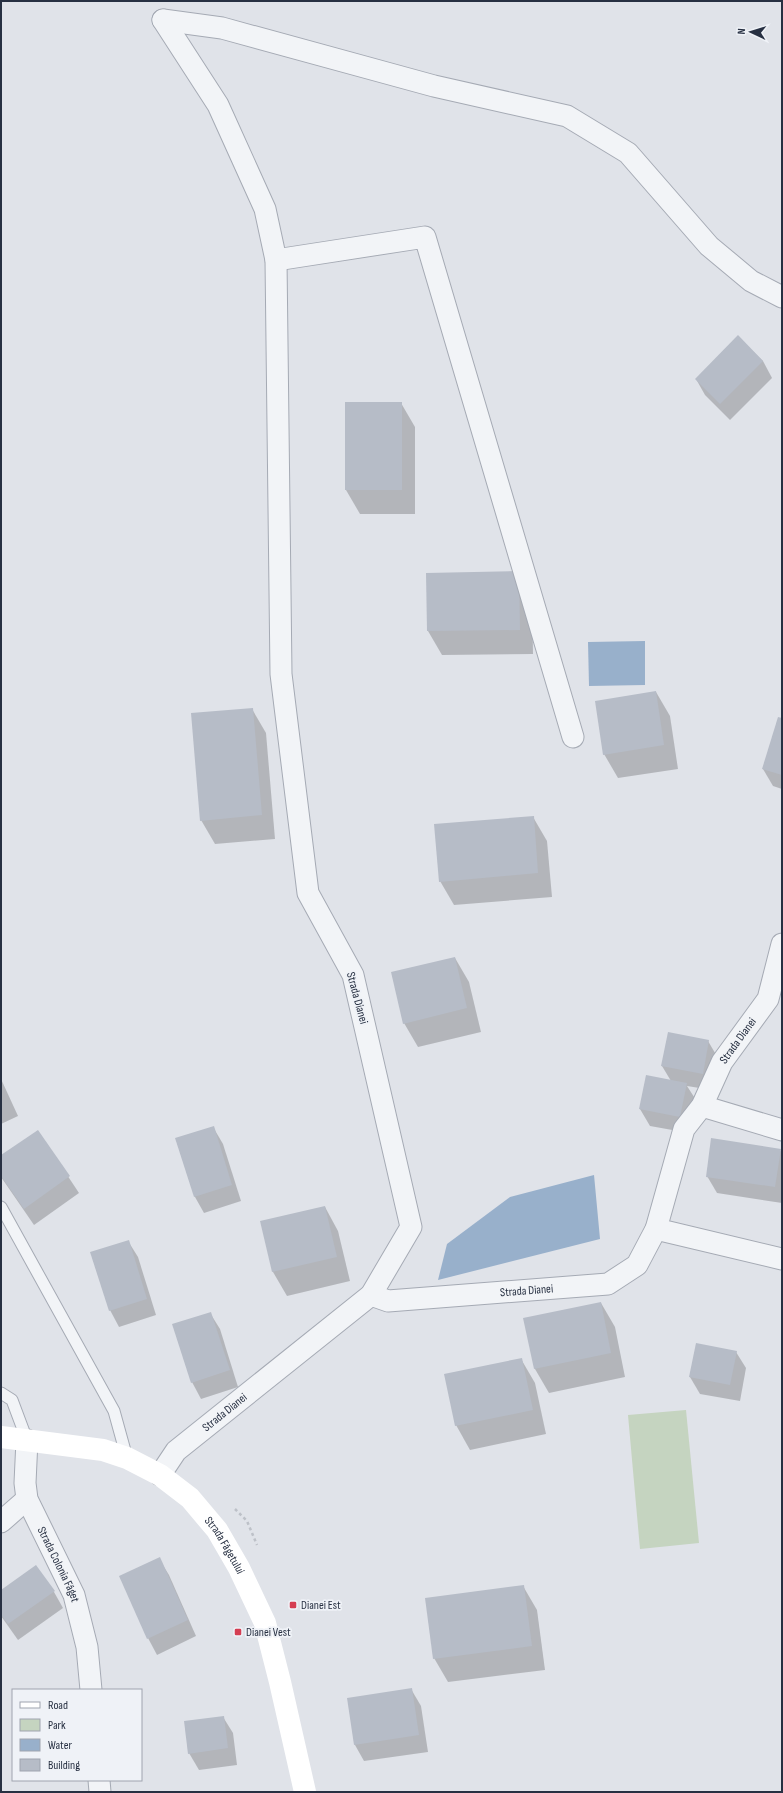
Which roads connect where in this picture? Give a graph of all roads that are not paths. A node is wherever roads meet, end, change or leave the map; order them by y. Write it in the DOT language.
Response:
graph roads {
  1 [pos="276,260"];
  2 [pos="782,297"];
  3 [pos="573,737"];
  4 [pos="782,944"];
  5 [pos="775,1001"];
  6 [pos="702,1106"];
  7 [pos="782,1130"];
  8 [pos="1,1208"];
  9 [pos="656,1229"];
  10 [pos="782,1259"];
  11 [pos="371,1295"];
  12 [pos="1,1393"];
  13 [pos="1,1437"];
  14 [pos="27,1440"];
  15 [pos="127,1458"];
  16 [pos="160,1475"];
  17 [pos="27,1498"];
  18 [pos="1,1522"];
  19 [pos="91,1689"];
  20 [pos="99,1781"];
  21 [pos="100,1792"];
  22 [pos="305,1792"];
  1 -- 2 [label="street, Strada Dianei"];
  1 -- 3 [label="street"];
  1 -- 11 [label="street, Strada Dianei"];
  4 -- 5 [label="street, Strada Dianei"];
  5 -- 6 [label="street, Strada Dianei"];
  6 -- 7 [label="street"];
  6 -- 9 [label="street, Strada Dianei"];
  8 -- 15 [label="lane"];
  9 -- 10 [label="street"];
  9 -- 11 [label="street, Strada Dianei"];
  11 -- 16 [label="street, Strada Dianei"];
  12 -- 14 [label="lane"];
  13 -- 14 [label="main road, Strada Făgetului"];
  14 -- 15 [label="main road, Strada Făgetului"];
  14 -- 17 [label="street, Strada Colonia Făget"];
  15 -- 16 [label="main road, Strada Făgetului"];
  16 -- 22 [label="main road, Strada Făgetului"];
  17 -- 18 [label="street"];
  17 -- 19 [label="street, Strada Colonia Făget"];
  20 -- 21 [label="street"];
}
